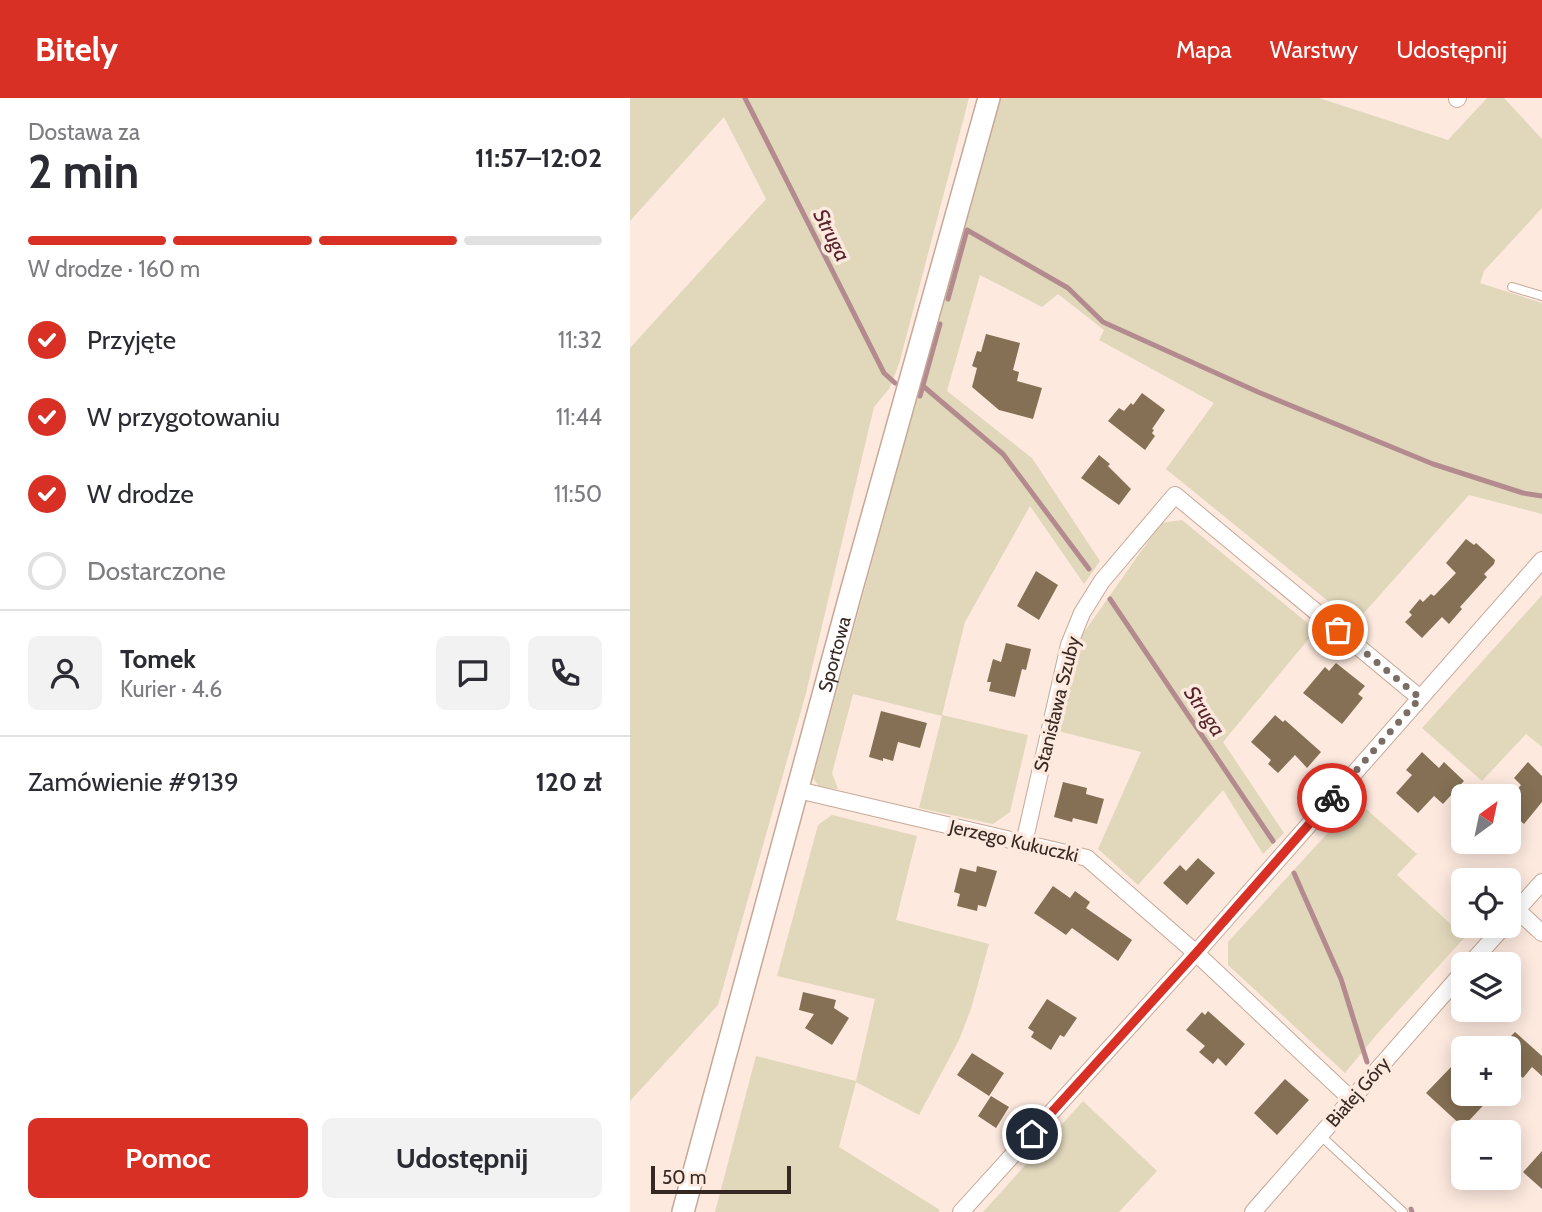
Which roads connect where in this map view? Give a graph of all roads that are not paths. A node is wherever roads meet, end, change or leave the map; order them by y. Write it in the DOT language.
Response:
graph roads {
  1 [pos="989,98"];
  2 [pos="1512,287"];
  3 [pos="1542,296"];
  4 [pos="1542,560"];
  5 [pos="1420,698"];
  6 [pos="798,790"];
  7 [pos="1024,843"];
  8 [pos="1542,883"];
  9 [pos="1521,906"];
  10 [pos="1521,920"];
  11 [pos="1542,933"];
  12 [pos="1493,938"];
  13 [pos="1481,952"];
  14 [pos="1196,953"];
  15 [pos="1451,986"];
  16 [pos="1351,1099"];
  17 [pos="1321,1136"];
  18 [pos="683,1212"];
  19 [pos="961,1212"];
  20 [pos="1254,1212"];
  21 [pos="1403,1212"];
  1 -- 6 [label="street, Sportowa"];
  2 -- 3 [label="lane"];
  4 -- 5 [label="street"];
  5 -- 7 [label="street, Stanisława Szuby"];
  5 -- 14 [label="street"];
  6 -- 7 [label="street, Jerzego Kukuczki"];
  6 -- 18 [label="street, Sportowa"];
  7 -- 14 [label="street, Jerzego Kukuczki"];
  8 -- 9 [label="street"];
  10 -- 11 [label="street"];
  12 -- 13 [label="street"];
  14 -- 16 [label="street, Jerzego Kukuczki"];
  14 -- 19 [label="street"];
  15 -- 16 [label="street, Białej Góry"];
  16 -- 17 [label="street, Białej Góry"];
  17 -- 20 [label="street, Białej Góry"];
  17 -- 21 [label="lane"];
}
